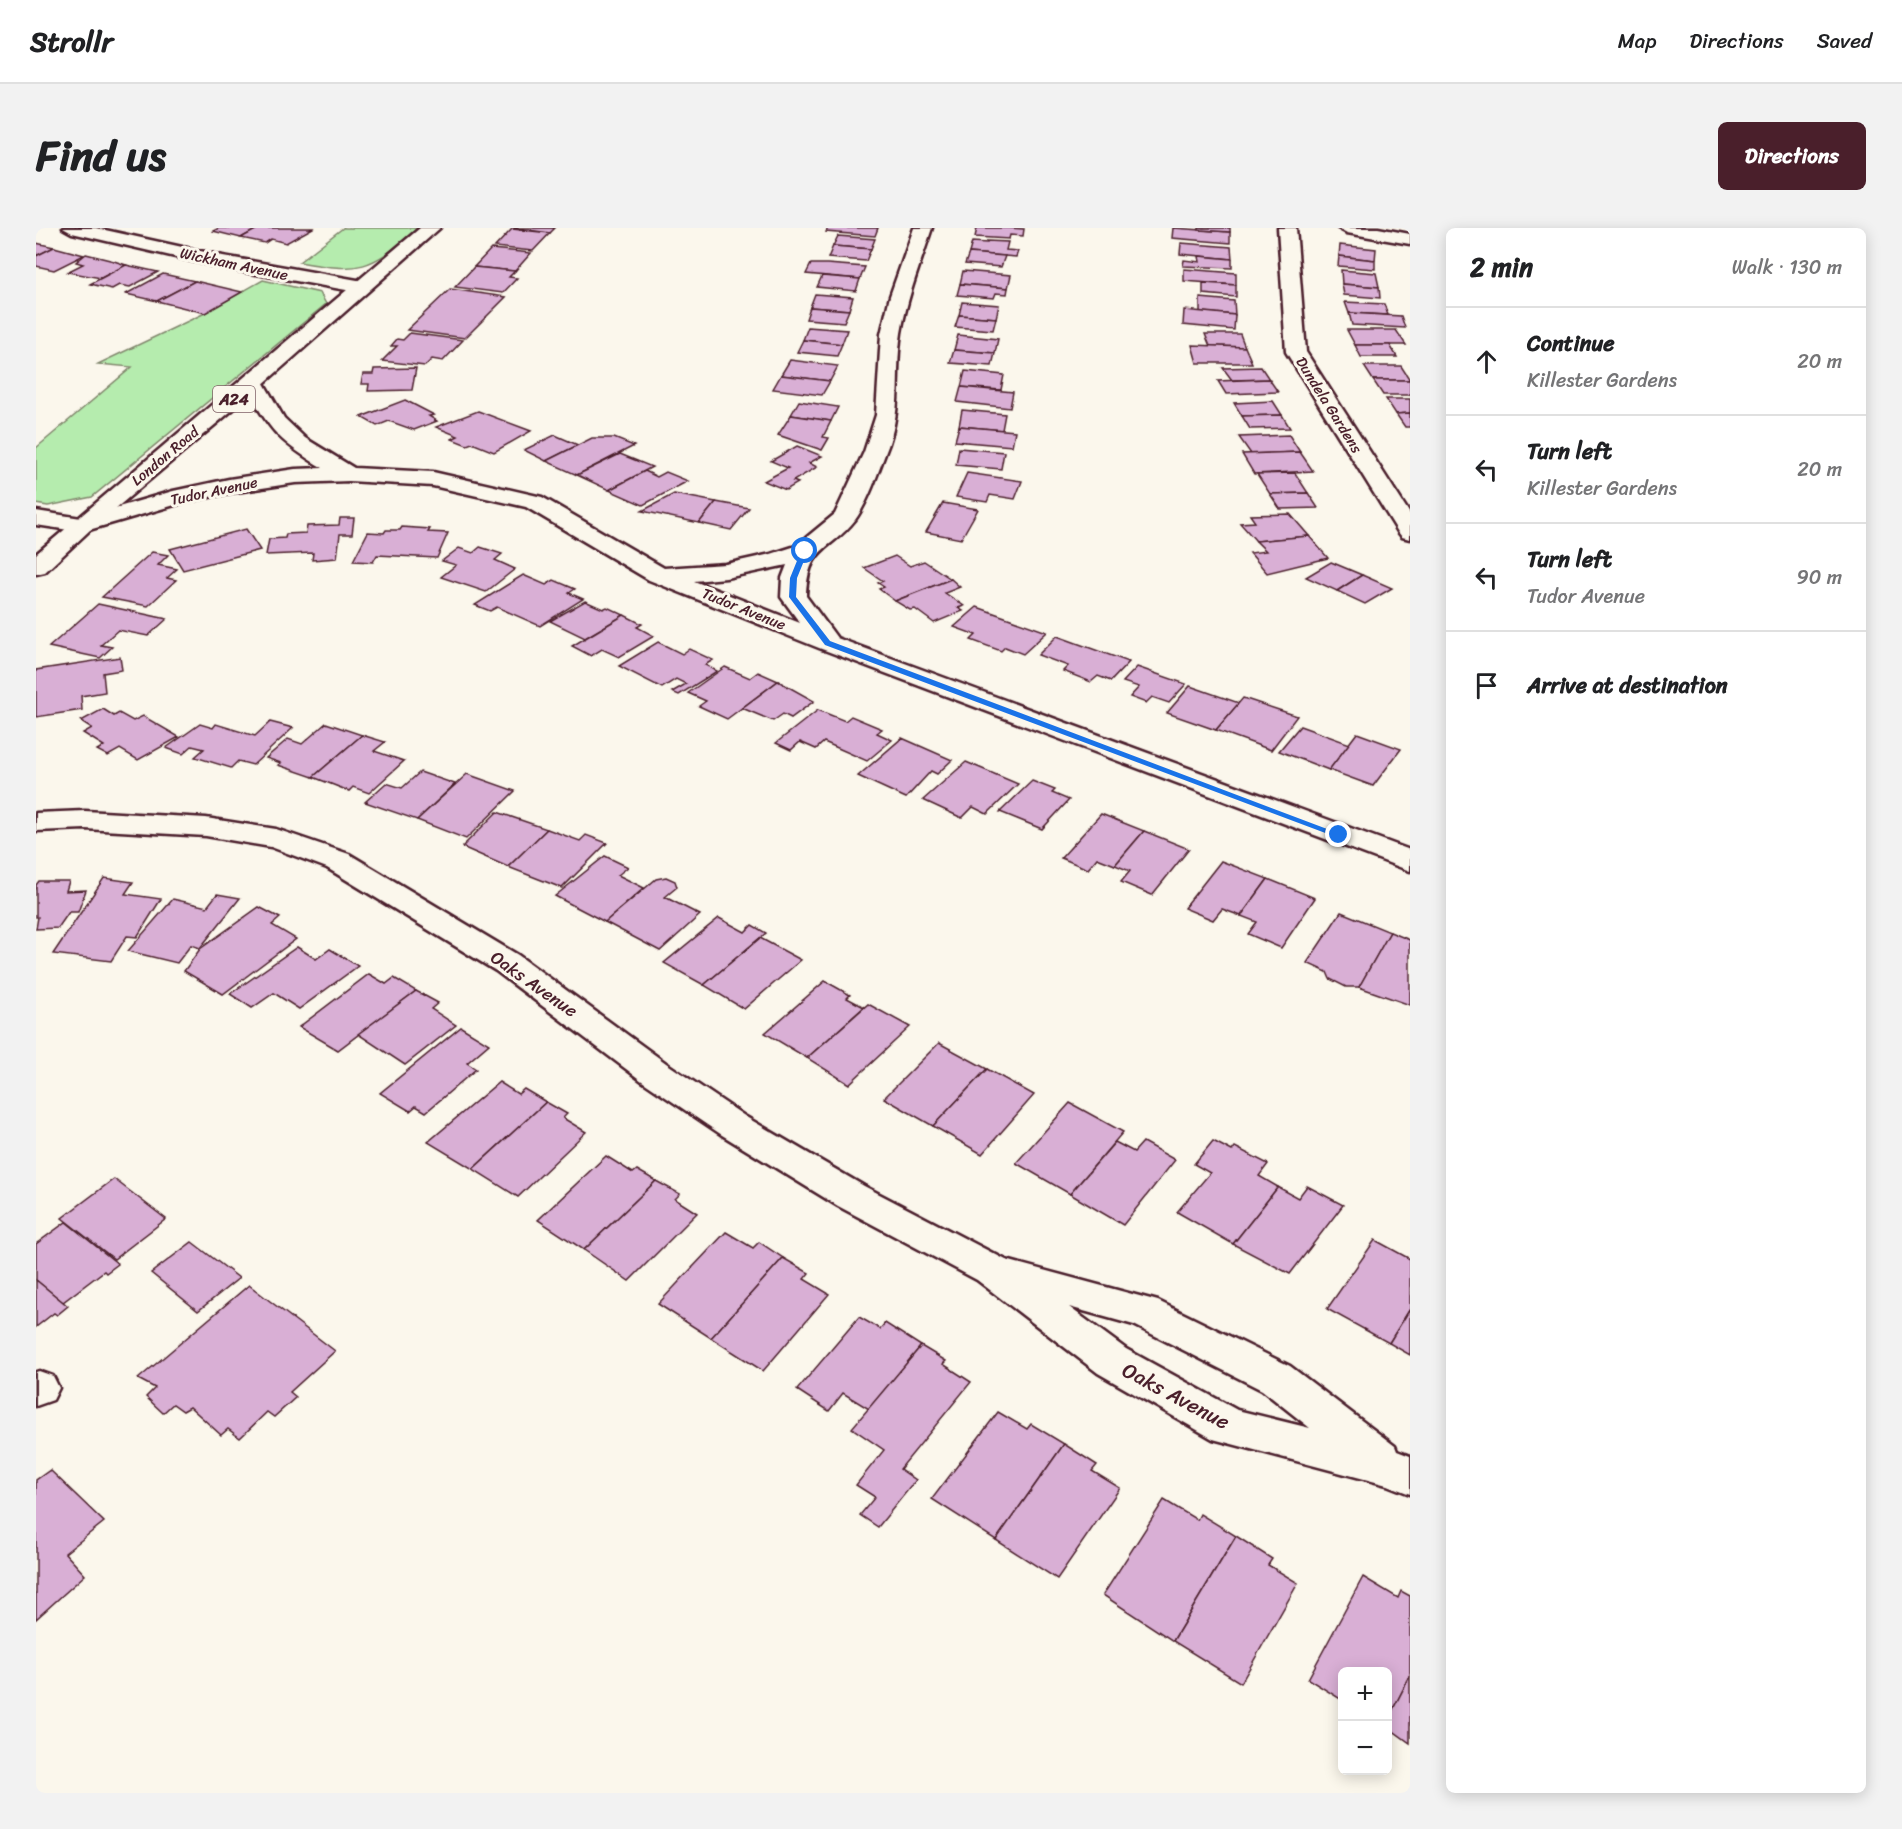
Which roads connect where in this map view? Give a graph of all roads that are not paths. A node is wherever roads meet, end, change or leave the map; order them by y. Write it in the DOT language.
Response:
graph roads {
  1 [pos="72,228"];
  2 [pos="431,228"];
  3 [pos="923,228"];
  4 [pos="1287,228"];
  5 [pos="1347,228"];
  6 [pos="1410,239"];
  7 [pos="363,287"];
  8 [pos="254,382"];
  9 [pos="349,474"];
  10 [pos="36,518"];
  11 [pos="82,525"];
  12 [pos="1410,532"];
  13 [pos="805,551"];
  14 [pos="36,567"];
  15 [pos="658,575"];
  16 [pos="828,643"];
  17 [pos="36,822"];
  18 [pos="1410,861"];
  19 [pos="990,1269"];
  20 [pos="1400,1471"];
  1 -- 7 [label="main road, Wickham Avenue"];
  2 -- 7 [label="main road, London Road / A24"];
  3 -- 13 [label="main road"];
  4 -- 12 [label="main road, Dundela Gardens"];
  5 -- 6 [label="main road"];
  7 -- 8 [label="main road, London Road / A24"];
  8 -- 9 [label="main road, Tudor Avenue"];
  8 -- 11 [label="main road, London Road / A24"];
  9 -- 11 [label="main road, Tudor Avenue"];
  9 -- 15 [label="main road, Tudor Avenue"];
  10 -- 11 [label="main road"];
  11 -- 14 [label="main road, London Road / A24"];
  13 -- 15 [label="main road"];
  13 -- 16 [label="main road"];
  15 -- 16 [label="main road, Tudor Avenue"];
  16 -- 18 [label="main road, Tudor Avenue"];
  17 -- 19 [label="main road, Oaks Avenue"];
  19 -- 20 [label="main road, Oaks Avenue"];
  19 -- 20 [label="main road, Oaks Avenue"];
}
